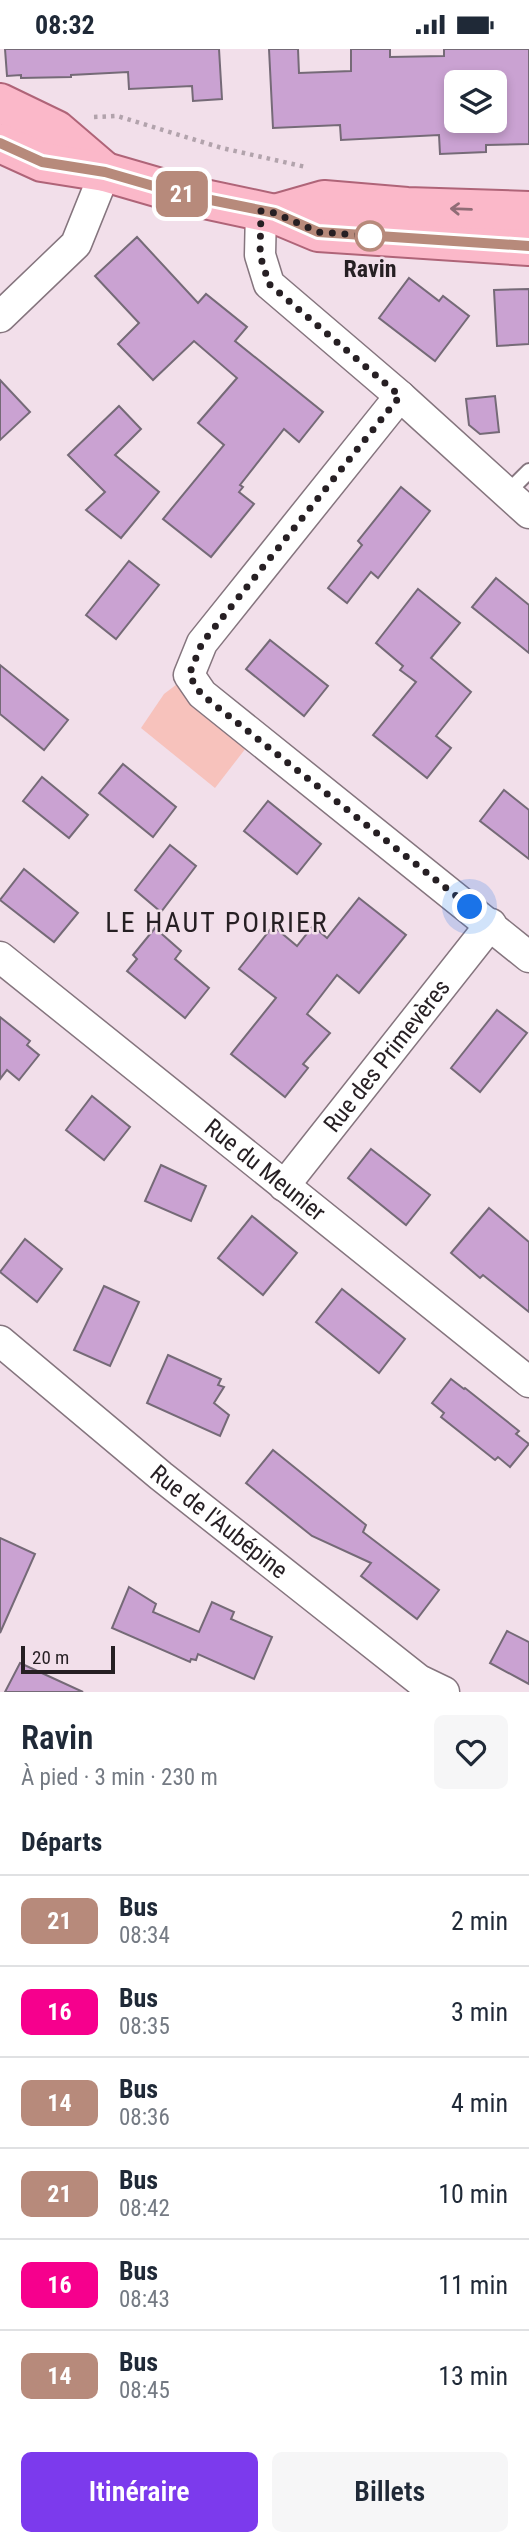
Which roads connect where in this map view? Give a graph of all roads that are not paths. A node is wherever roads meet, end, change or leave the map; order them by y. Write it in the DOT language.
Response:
graph roads {
  1 [pos="0,103"];
  2 [pos="0,143"];
  3 [pos="105,172"];
  4 [pos="529,211"];
  5 [pos="268,212"];
  6 [pos="529,246"];
  7 [pos="0,317"];
  8 [pos="400,396"];
  9 [pos="529,471"];
  10 [pos="508,492"];
  11 [pos="529,513"];
  12 [pos="491,925"];
  13 [pos="0,957"];
  14 [pos="529,957"];
  15 [pos="284,1186"];
  16 [pos="0,1342"];
  17 [pos="529,1382"];
  18 [pos="444,1692"];
  1 -- 3 [label="main road"];
  2 -- 3 [label="main road"];
  3 -- 5 [label="main road"];
  3 -- 7 [label="street"];
  4 -- 5 [label="main road, one-way"];
  5 -- 6 [label="main road"];
  5 -- 8 [label="street"];
  8 -- 10 [label="street"];
  8 -- 12 [label="street"];
  9 -- 10 [label="lane"];
  10 -- 11 [label="street"];
  12 -- 14 [label="street"];
  12 -- 15 [label="street, Rue des Primevères"];
  13 -- 15 [label="street, Rue du Meunier"];
  15 -- 17 [label="street, Rue du Meunier"];
  16 -- 18 [label="street, Rue de l'Aubépine"];
}
